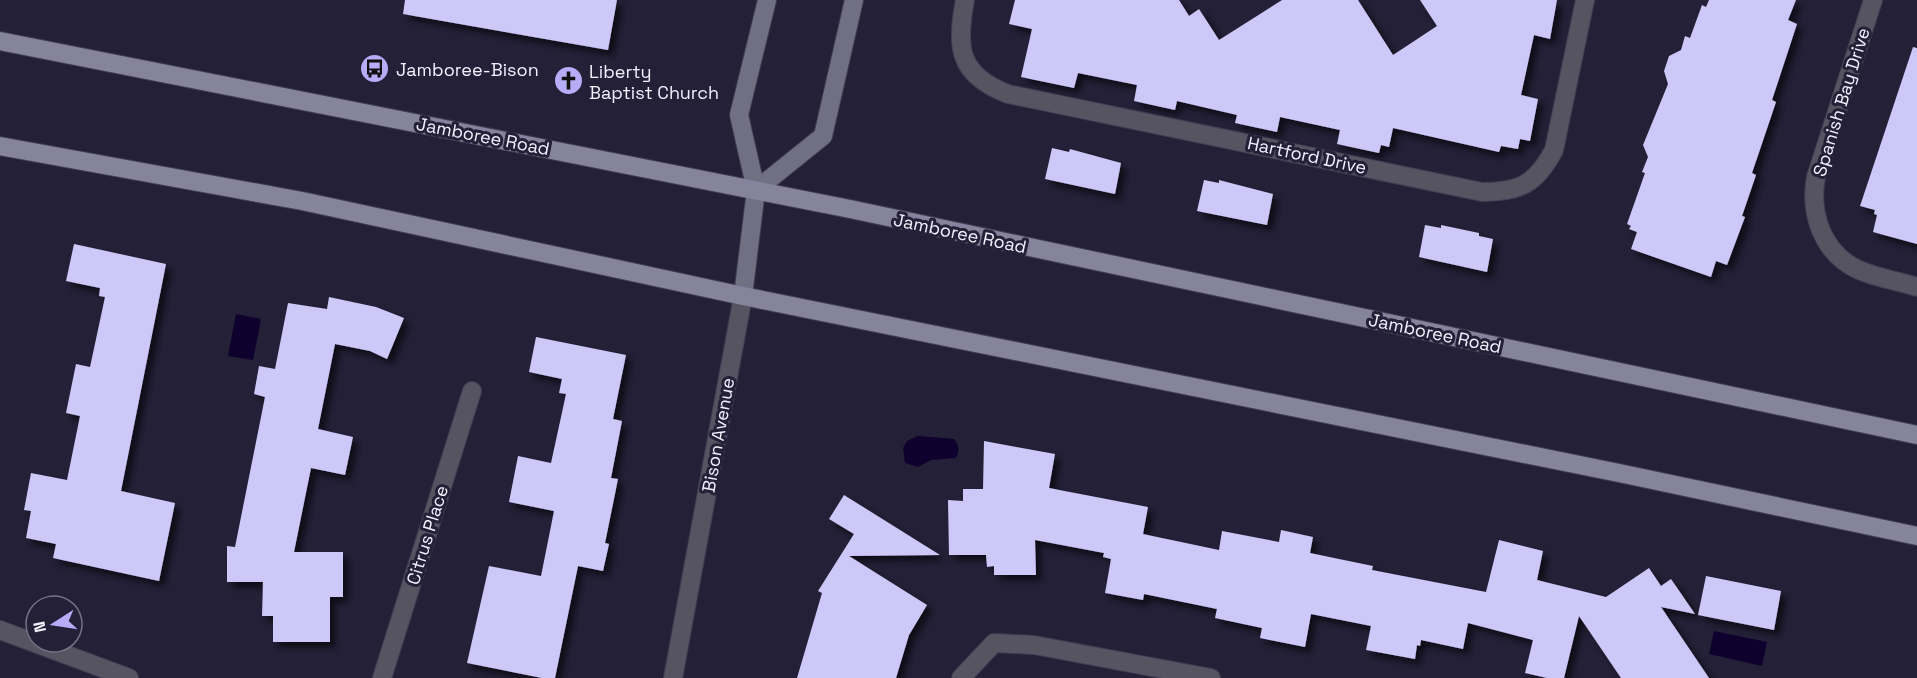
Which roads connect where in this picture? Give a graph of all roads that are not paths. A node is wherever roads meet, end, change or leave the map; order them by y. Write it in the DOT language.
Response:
graph roads {
  1 [pos="767,0"];
  2 [pos="854,0"];
  3 [pos="965,0"];
  4 [pos="1585,0"];
  5 [pos="1873,0"];
  6 [pos="0,41"];
  7 [pos="0,146"];
  8 [pos="756,190"];
  9 [pos="1917,287"];
  10 [pos="743,296"];
  11 [pos="472,392"];
  12 [pos="1917,435"];
  13 [pos="1917,536"];
  14 [pos="0,630"];
  15 [pos="129,678"];
  16 [pos="382,678"];
  17 [pos="673,678"];
  18 [pos="961,678"];
  19 [pos="1211,678"];
  1 -- 8 [label="main road, Bison Avenue"];
  2 -- 8 [label="main road"];
  3 -- 4 [label="street, Hartford Drive"];
  5 -- 9 [label="street, Spanish Bay Drive"];
  6 -- 8 [label="main road, Jamboree Road"];
  7 -- 10 [label="main road"];
  8 -- 10 [label="main road, Bison Avenue"];
  8 -- 12 [label="main road, Jamboree Road"];
  10 -- 13 [label="main road"];
  10 -- 17 [label="street, Bison Avenue"];
  11 -- 16 [label="street, Citrus Place"];
  14 -- 15 [label="street"];
  18 -- 19 [label="street"];
}
